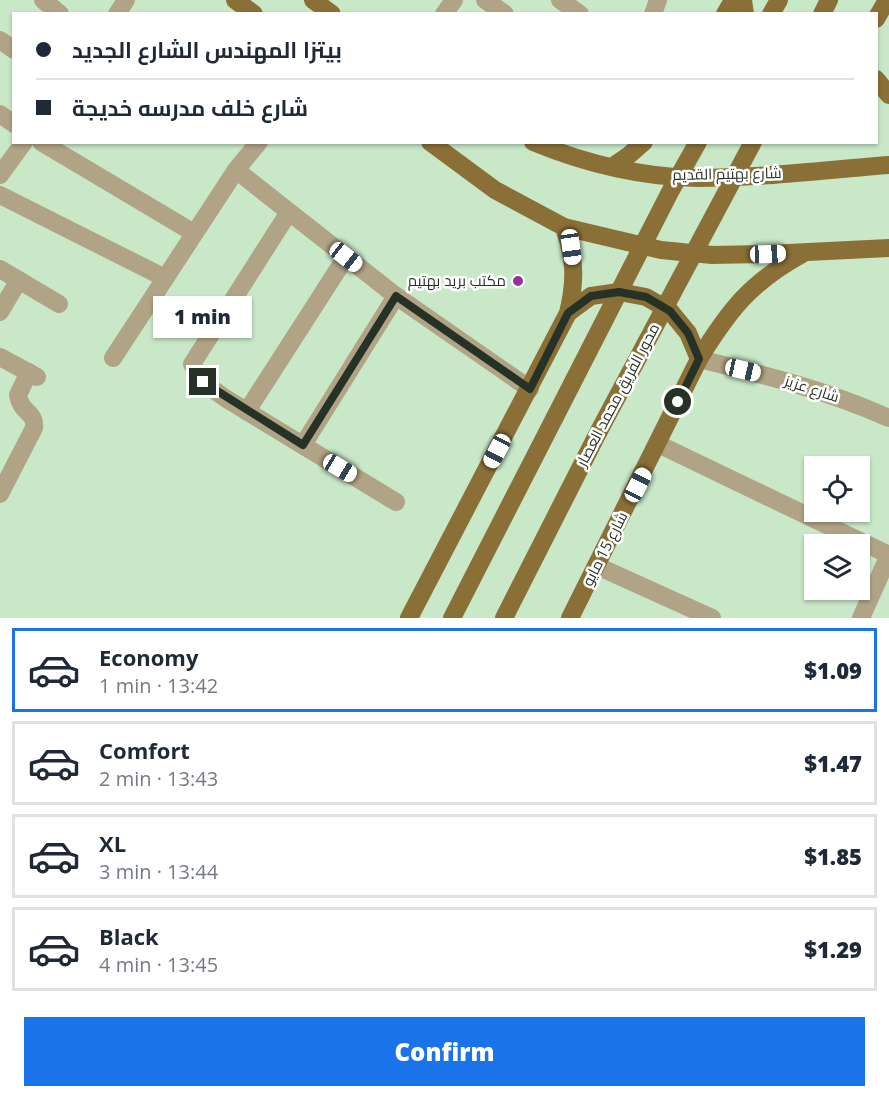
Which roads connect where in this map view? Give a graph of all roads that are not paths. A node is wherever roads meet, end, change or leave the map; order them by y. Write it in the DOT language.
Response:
graph roads {
  1 [pos="43,0"];
  2 [pos="236,0"];
  3 [pos="313,0"];
  4 [pos="485,0"];
  5 [pos="560,0"];
  6 [pos="886,0"];
  7 [pos="58,12"];
  8 [pos="251,12"];
  9 [pos="329,12"];
  10 [pos="502,12"];
  11 [pos="577,12"];
  12 [pos="878,15"];
  13 [pos="878,81"];
  14 [pos="889,95"];
  15 [pos="23,144"];
  16 [pos="43,144"];
  17 [pos="257,144"];
  18 [pos="433,144"];
  19 [pos="544,144"];
  20 [pos="642,144"];
  21 [pos="697,144"];
  22 [pos="752,144"];
  23 [pos="561,147"];
  24 [pos="889,165"];
  25 [pos="612,167"];
  26 [pos="236,170"];
  27 [pos="0,175"];
  28 [pos="0,195"];
  29 [pos="289,212"];
  30 [pos="564,227"];
  31 [pos="194,233"];
  32 [pos="889,248"];
  33 [pos="805,252"];
  34 [pos="346,257"];
  35 [pos="0,269"];
  36 [pos="165,278"];
  37 [pos="19,280"];
  38 [pos="396,296"];
  39 [pos="58,304"];
  40 [pos="0,312"];
  41 [pos="568,313"];
  42 [pos="0,357"];
  43 [pos="113,358"];
  44 [pos="699,359"];
  45 [pos="530,389"];
  46 [pos="247,411"];
  47 [pos="889,418"];
  48 [pos="658,444"];
  49 [pos="303,445"];
  50 [pos="0,494"];
  51 [pos="396,502"];
  52 [pos="889,555"];
  53 [pos="597,566"];
  54 [pos="409,618"];
  55 [pos="452,618"];
  56 [pos="504,618"];
  57 [pos="570,618"];
  58 [pos="712,618"];
  59 [pos="861,618"];
  1 -- 7 [label="street"];
  2 -- 8 [label="main road"];
  3 -- 9 [label="main road"];
  4 -- 10 [label="street"];
  5 -- 11 [label="street"];
  6 -- 12 [label="main road"];
  13 -- 14 [label="main road"];
  15 -- 27 [label="street"];
  16 -- 31 [label="street"];
  17 -- 26 [label="street"];
  18 -- 30 [label="main road"];
  19 -- 23 [label="main road, شارع بهتيم القديم"];
  20 -- 25 [label="main road"];
  21 -- 55 [label="main road, bridge"];
  22 -- 56 [label="main road, محور الفريق محمد العصار, bridge"];
  23 -- 25 [label="main road, شارع بهتيم القديم"];
  24 -- 25 [label="main road, شارع بهتيم القديم"];
  26 -- 29 [label="street"];
  26 -- 31 [label="street"];
  28 -- 36 [label="street"];
  29 -- 34 [label="street"];
  29 -- 46 [label="street"];
  30 -- 33 [label="main road"];
  30 -- 41 [label="main road"];
  31 -- 36 [label="street"];
  32 -- 33 [label="main road"];
  33 -- 44 [label="main road, شارع 15 مايو"];
  34 -- 38 [label="street"];
  34 -- 46 [label="street"];
  35 -- 37 [label="street"];
  36 -- 43 [label="street"];
  37 -- 39 [label="street"];
  37 -- 40 [label="street"];
  38 -- 45 [label="street"];
  38 -- 49 [label="street"];
  41 -- 44 [label="main road"];
  41 -- 45 [label="main road"];
  42 -- 50 [label="street"];
  44 -- 47 [label="street, شارع عزيز"];
  44 -- 48 [label="main road, شارع 15 مايو"];
  45 -- 54 [label="main road"];
  46 -- 49 [label="street"];
  48 -- 52 [label="street"];
  48 -- 53 [label="main road, شارع 15 مايو"];
  49 -- 51 [label="street"];
  52 -- 59 [label="street"];
  53 -- 57 [label="main road, شارع 15 مايو"];
  53 -- 58 [label="street"];
}
